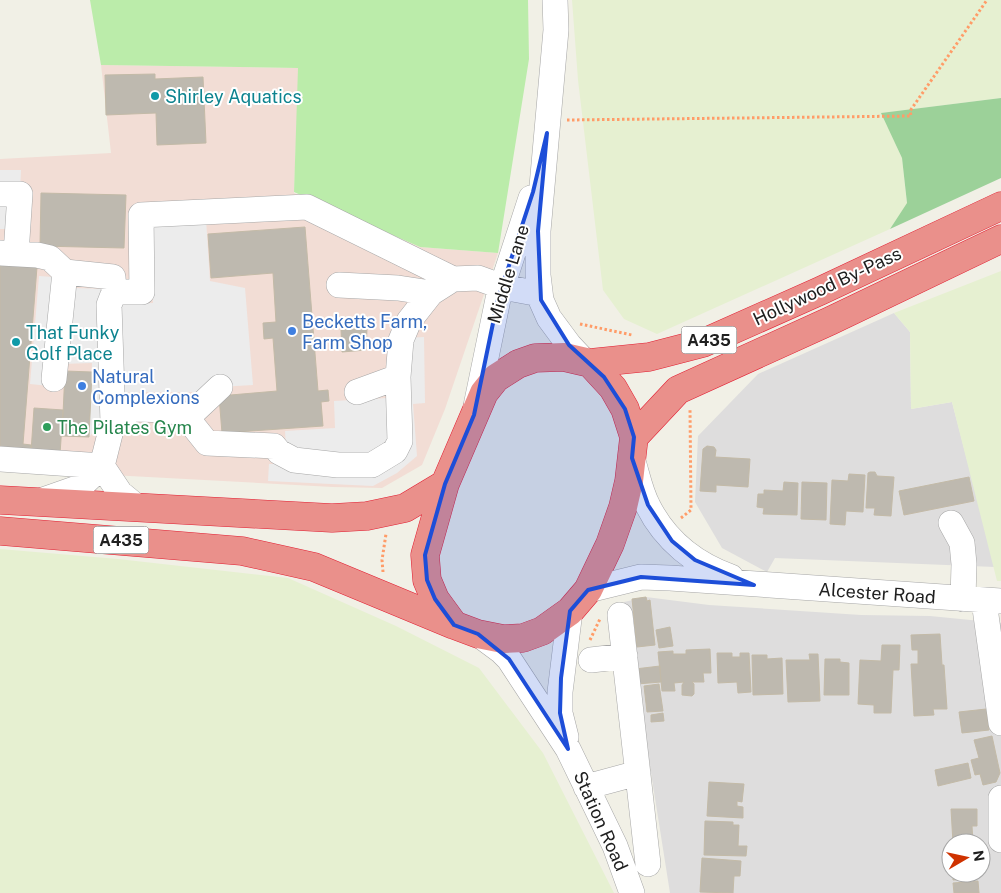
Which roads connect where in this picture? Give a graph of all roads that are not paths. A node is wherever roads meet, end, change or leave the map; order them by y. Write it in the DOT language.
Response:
graph roads {
  1 [pos="555,0"];
  2 [pos="548,126"];
  3 [pos="0,194"];
  4 [pos="1001,206"];
  5 [pos="1001,239"];
  6 [pos="8,253"];
  7 [pos="65,272"];
  8 [pos="453,279"];
  9 [pos="339,285"];
  10 [pos="504,286"];
  11 [pos="114,292"];
  12 [pos="431,293"];
  13 [pos="540,294"];
  14 [pos="587,362"];
  15 [pos="398,377"];
  16 [pos="54,379"];
  17 [pos="220,387"];
  18 [pos="357,392"];
  19 [pos="474,415"];
  20 [pos="187,418"];
  21 [pos="113,422"];
  22 [pos="633,448"];
  23 [pos="0,459"];
  24 [pos="102,466"];
  25 [pos="445,484"];
  26 [pos="0,500"];
  27 [pos="37,502"];
  28 [pos="137,507"];
  29 [pos="951,523"];
  30 [pos="0,531"];
  31 [pos="754,585"];
  32 [pos="588,590"];
  33 [pos="983,600"];
  34 [pos="570,611"];
  35 [pos="620,615"];
  36 [pos="466,629"];
  37 [pos="625,656"];
  38 [pos="591,660"];
  39 [pos="1001,722"];
  40 [pos="568,749"];
  41 [pos="638,774"];
  42 [pos="586,787"];
  43 [pos="1001,798"];
  44 [pos="1001,840"];
  45 [pos="648,864"];
  46 [pos="632,893"];
  1 -- 2 [label="street, Middle Lane"];
  2 -- 10 [label="street, Middle Lane"];
  2 -- 13 [label="street, Middle Lane"];
  3 -- 6 [label="street"];
  4 -- 14 [label="highway, Hollywood By-Pass / A435"];
  5 -- 22 [label="highway, Hollywood By-Pass / A435"];
  6 -- 7 [label="street"];
  7 -- 11 [label="street"];
  7 -- 16 [label="street"];
  8 -- 10 [label="street"];
  8 -- 11 [label="street"];
  8 -- 12 [label="street"];
  9 -- 12 [label="street"];
  10 -- 13 [label="street"];
  10 -- 19 [label="street, Middle Lane"];
  11 -- 21 [label="street"];
  12 -- 15 [label="street"];
  13 -- 14 [label="street, Middle Lane"];
  14 -- 19 [label="highway, Hollywood By-Pass"];
  14 -- 22 [label="highway"];
  15 -- 18 [label="street"];
  15 -- 20 [label="street"];
  17 -- 20 [label="street"];
  19 -- 25 [label="highway, Hollywood By-Pass"];
  20 -- 21 [label="street"];
  21 -- 24 [label="street"];
  22 -- 31 [label="street, Alcester Road"];
  22 -- 32 [label="highway"];
  23 -- 24 [label="street"];
  24 -- 27 [label="street"];
  24 -- 28 [label="street"];
  25 -- 28 [label="highway, A435"];
  25 -- 36 [label="highway, Hollywood By-Pass"];
  26 -- 27 [label="highway, A435"];
  27 -- 28 [label="highway, A435"];
  29 -- 33 [label="street"];
  30 -- 36 [label="highway, A435"];
  31 -- 32 [label="street, Alcester Road"];
  31 -- 33 [label="street, Alcester Road"];
  32 -- 34 [label="highway"];
  33 -- 39 [label="street"];
  34 -- 36 [label="highway"];
  34 -- 40 [label="street, Station Road"];
  35 -- 37 [label="street"];
  36 -- 40 [label="street, Station Road"];
  37 -- 38 [label="street"];
  37 -- 41 [label="street"];
  40 -- 42 [label="street, Station Road"];
  41 -- 42 [label="street"];
  41 -- 45 [label="street"];
  42 -- 46 [label="street, Station Road"];
  43 -- 44 [label="street"];
}
